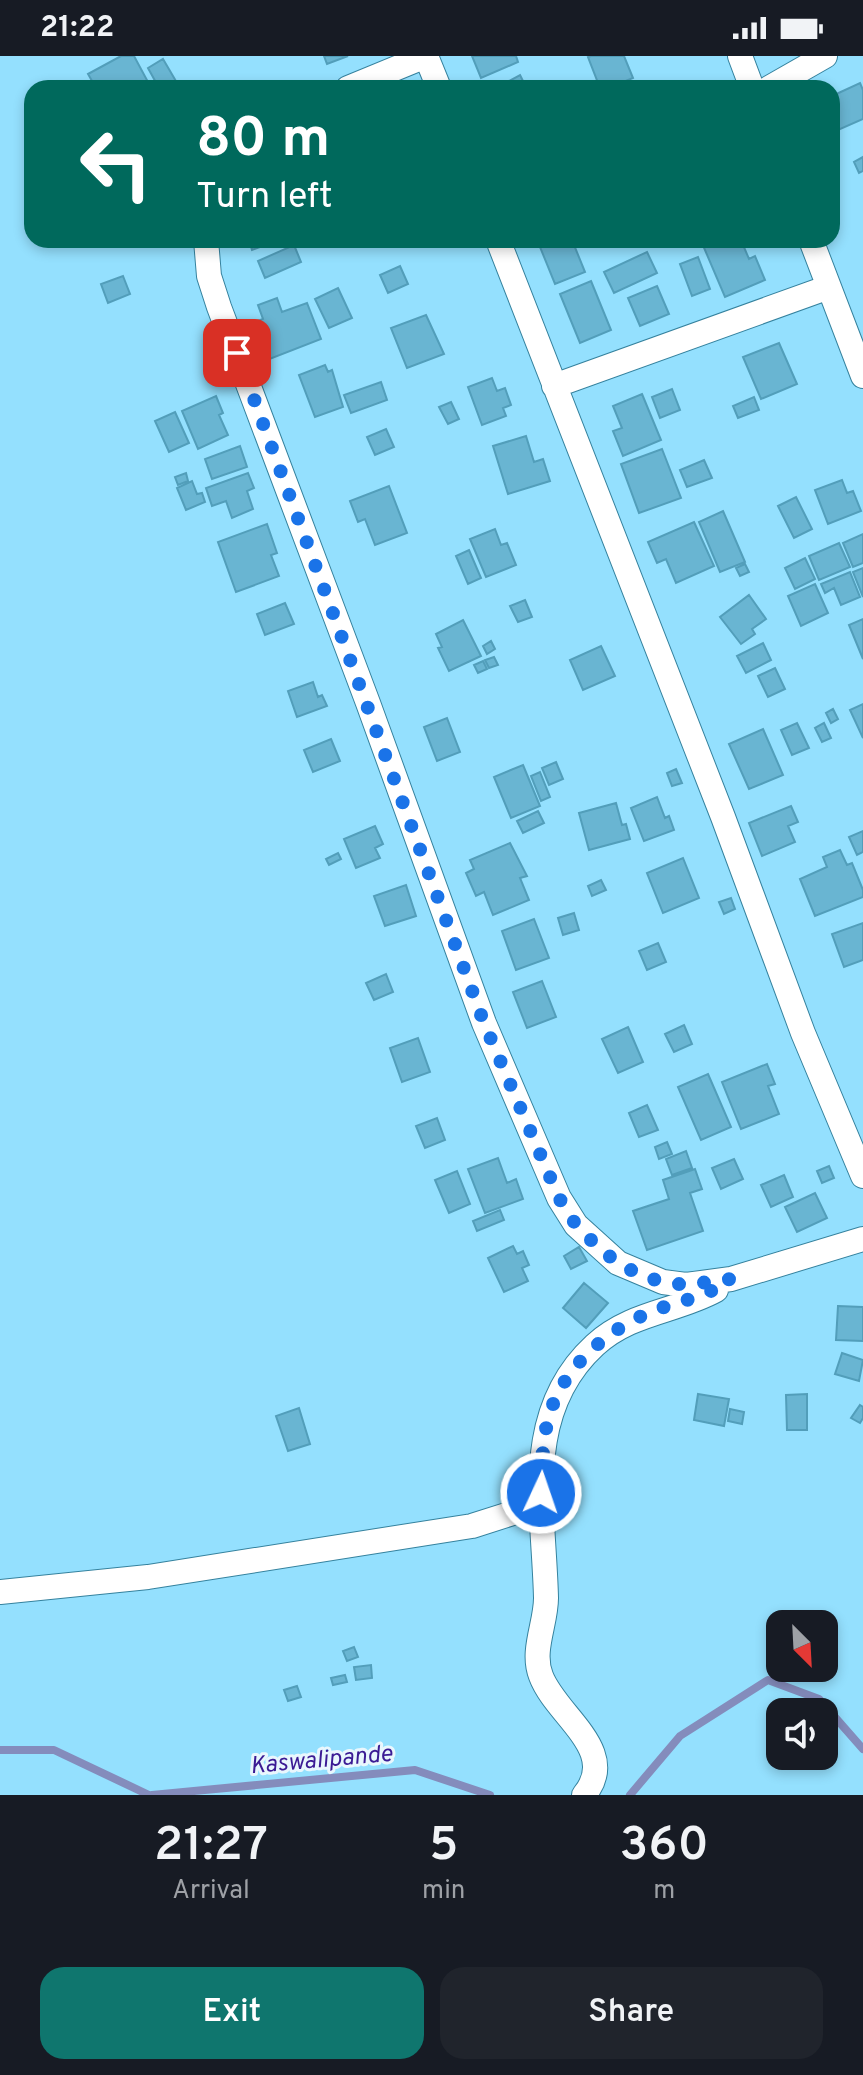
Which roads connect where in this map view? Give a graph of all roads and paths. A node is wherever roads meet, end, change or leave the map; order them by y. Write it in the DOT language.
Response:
graph roads {
  1 [pos="426,56"];
  2 [pos="740,56"];
  3 [pos="825,56"];
  4 [pos="368,80"];
  5 [pos="436,80"];
  6 [pos="749,80"];
  7 [pos="783,80"];
  8 [pos="207,248"];
  9 [pos="501,248"];
  10 [pos="814,248"];
  11 [pos="829,287"];
  12 [pos="863,376"];
  13 [pos="554,386"];
  14 [pos="863,1176"];
  15 [pos="863,1239"];
  16 [pos="731,1279"];
  17 [pos="541,1504"];
  18 [pos="0,1592"];
  19 [pos="584,1795"];
  1 -- 4 [label="street"];
  1 -- 5 [label="street"];
  2 -- 6 [label="street"];
  3 -- 7 [label="street"];
  8 -- 16 [label="street"];
  9 -- 13 [label="street"];
  10 -- 11 [label="street"];
  11 -- 12 [label="street"];
  11 -- 13 [label="street"];
  13 -- 14 [label="street"];
  15 -- 16 [label="street"];
  16 -- 17 [label="street"];
  17 -- 18 [label="street"];
  17 -- 19 [label="street"];
}
